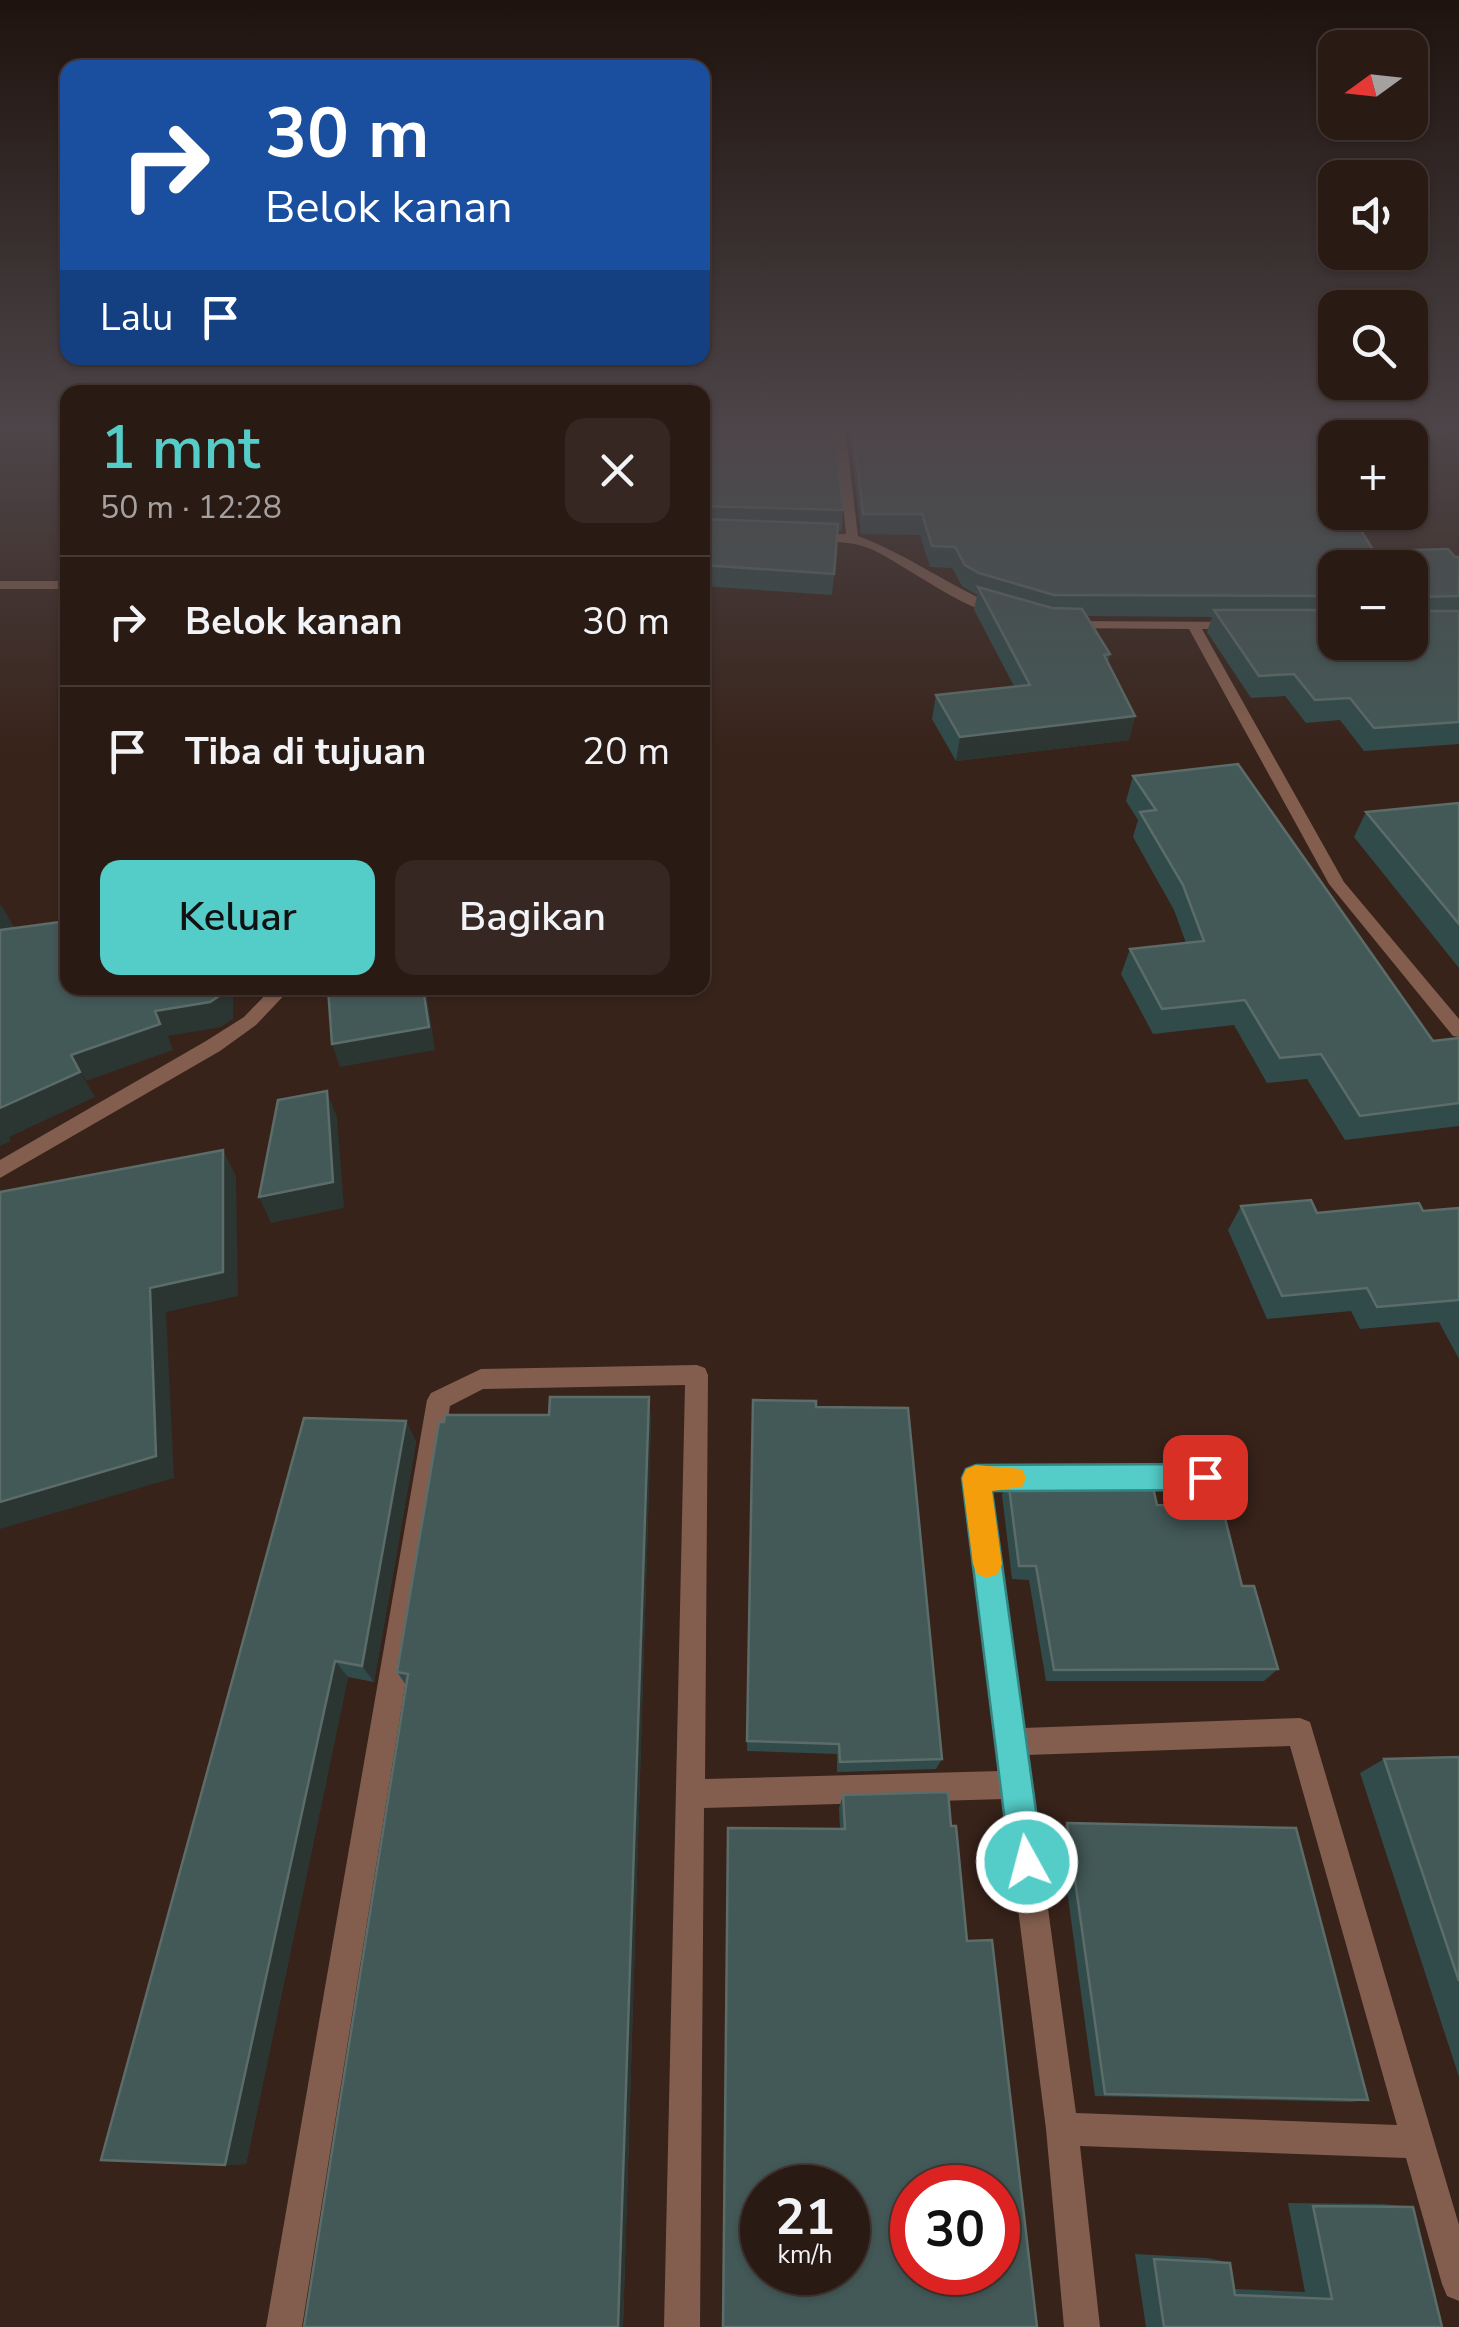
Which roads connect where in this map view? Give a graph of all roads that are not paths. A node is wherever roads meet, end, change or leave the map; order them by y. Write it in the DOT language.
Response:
graph roads {
  1 [pos="813,537"];
  2 [pos="852,538"];
  3 [pos="0,585"];
  4 [pos="60,585"];
  5 [pos="1008,615"];
  6 [pos="1048,624"];
  7 [pos="1193,624"];
  8 [pos="1246,624"];
  9 [pos="275,995"];
  10 [pos="1459,1031"];
  11 [pos="0,1170"];
  12 [pos="1205,1477"];
  13 [pos="1011,1742"];
  14 [pos="1017,1785"];
  15 [pos="688,1794"];
  16 [pos="1062,2129"];
  17 [pos="1417,2142"];
  18 [pos="1459,2284"];
  19 [pos="284,2327"];
  20 [pos="682,2327"];
  21 [pos="1082,2327"];
  1 -- 2 [label="street"];
  2 -- 5 [label="street"];
  3 -- 4 [label="street"];
  6 -- 7 [label="street"];
  7 -- 8 [label="street"];
  7 -- 10 [label="street"];
  9 -- 11 [label="street"];
  12 -- 13 [label="street"];
  13 -- 14 [label="street"];
  13 -- 17 [label="street"];
  14 -- 15 [label="street"];
  14 -- 16 [label="street"];
  15 -- 19 [label="street"];
  15 -- 20 [label="street"];
  16 -- 17 [label="street"];
  16 -- 21 [label="street"];
  17 -- 18 [label="street"];
}
